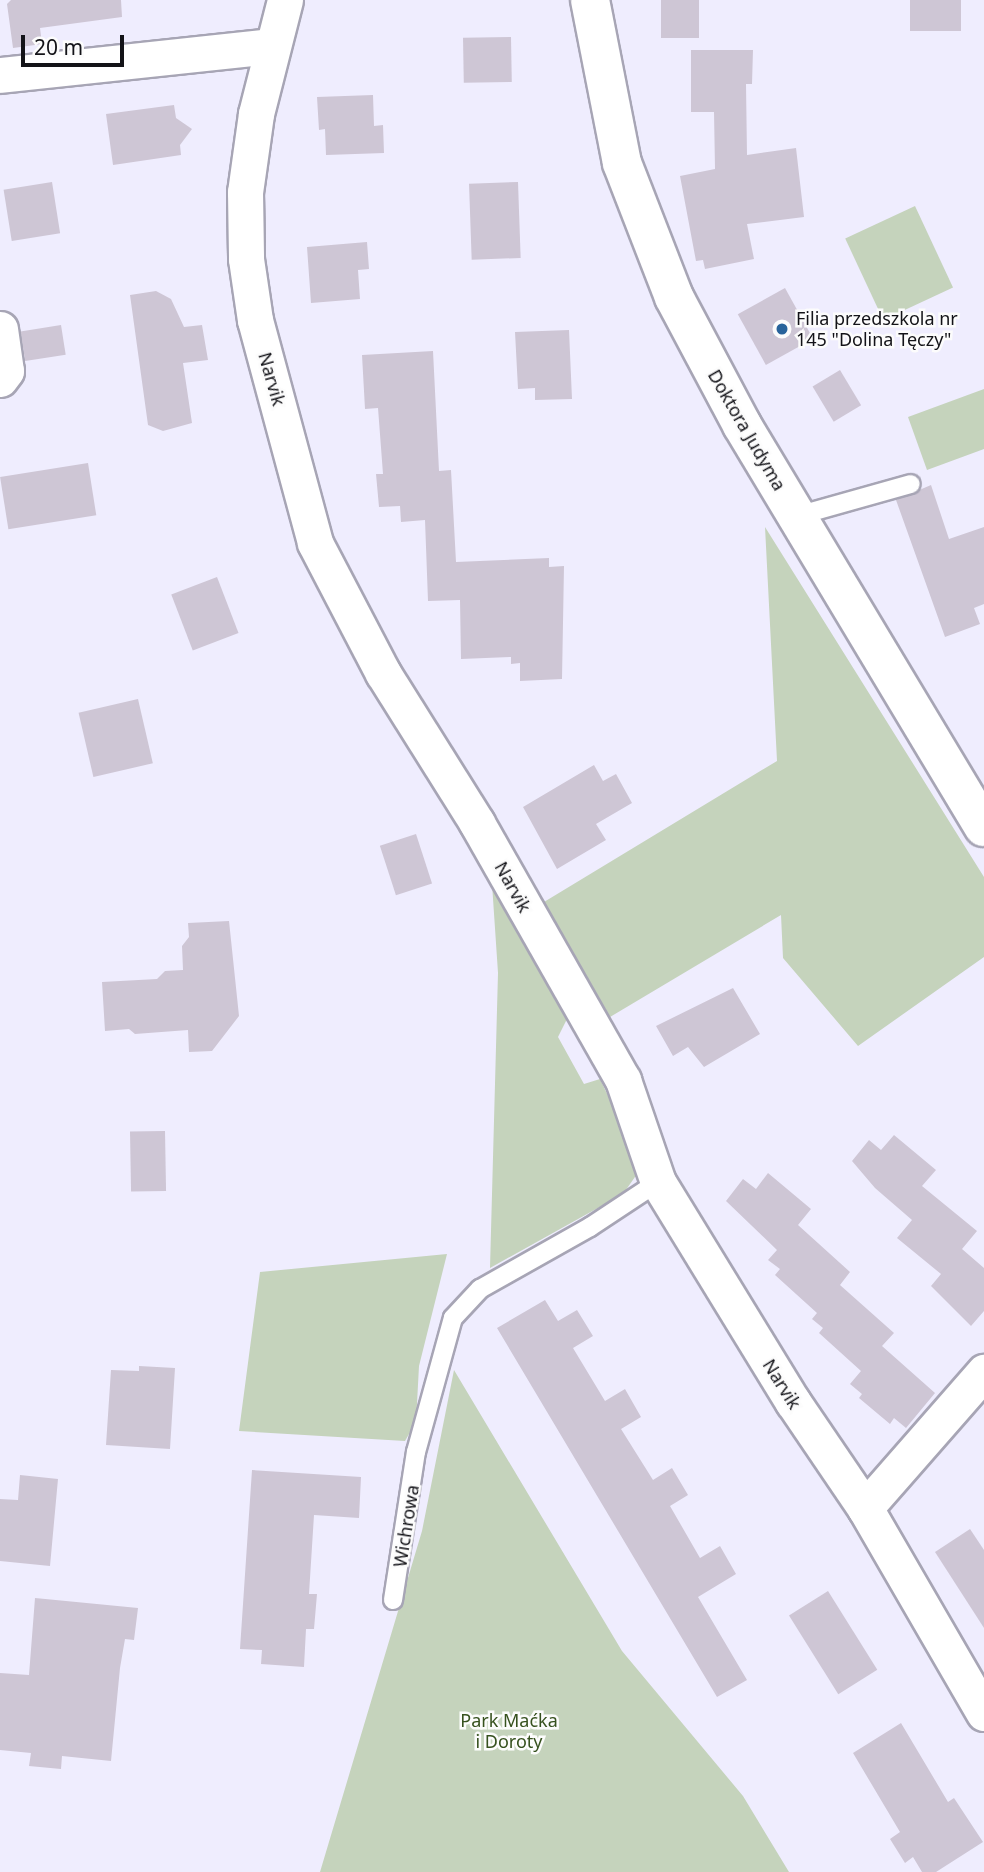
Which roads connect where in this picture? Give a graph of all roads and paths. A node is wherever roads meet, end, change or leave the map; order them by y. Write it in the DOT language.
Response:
graph roads {
  1 [pos="285,0"];
  2 [pos="590,0"];
  3 [pos="271,46"];
  4 [pos="0,75"];
  5 [pos="0,329"];
  6 [pos="0,379"];
  7 [pos="911,484"];
  8 [pos="797,516"];
  9 [pos="984,827"];
  10 [pos="658,1182"];
  11 [pos="984,1371"];
  12 [pos="865,1508"];
  13 [pos="393,1600"];
  14 [pos="984,1713"];
  1 -- 3 [label="street, Narvik"];
  2 -- 8 [label="street, Doktora Judyma"];
  3 -- 4 [label="street"];
  3 -- 10 [label="street, Narvik"];
  5 -- 6 [label="street"];
  7 -- 8 [label="lane"];
  8 -- 9 [label="street, Doktora Judyma"];
  10 -- 12 [label="street, Narvik"];
  10 -- 13 [label="lane, Wichrowa"];
  11 -- 12 [label="street"];
  12 -- 14 [label="street, Narvik"];
}
